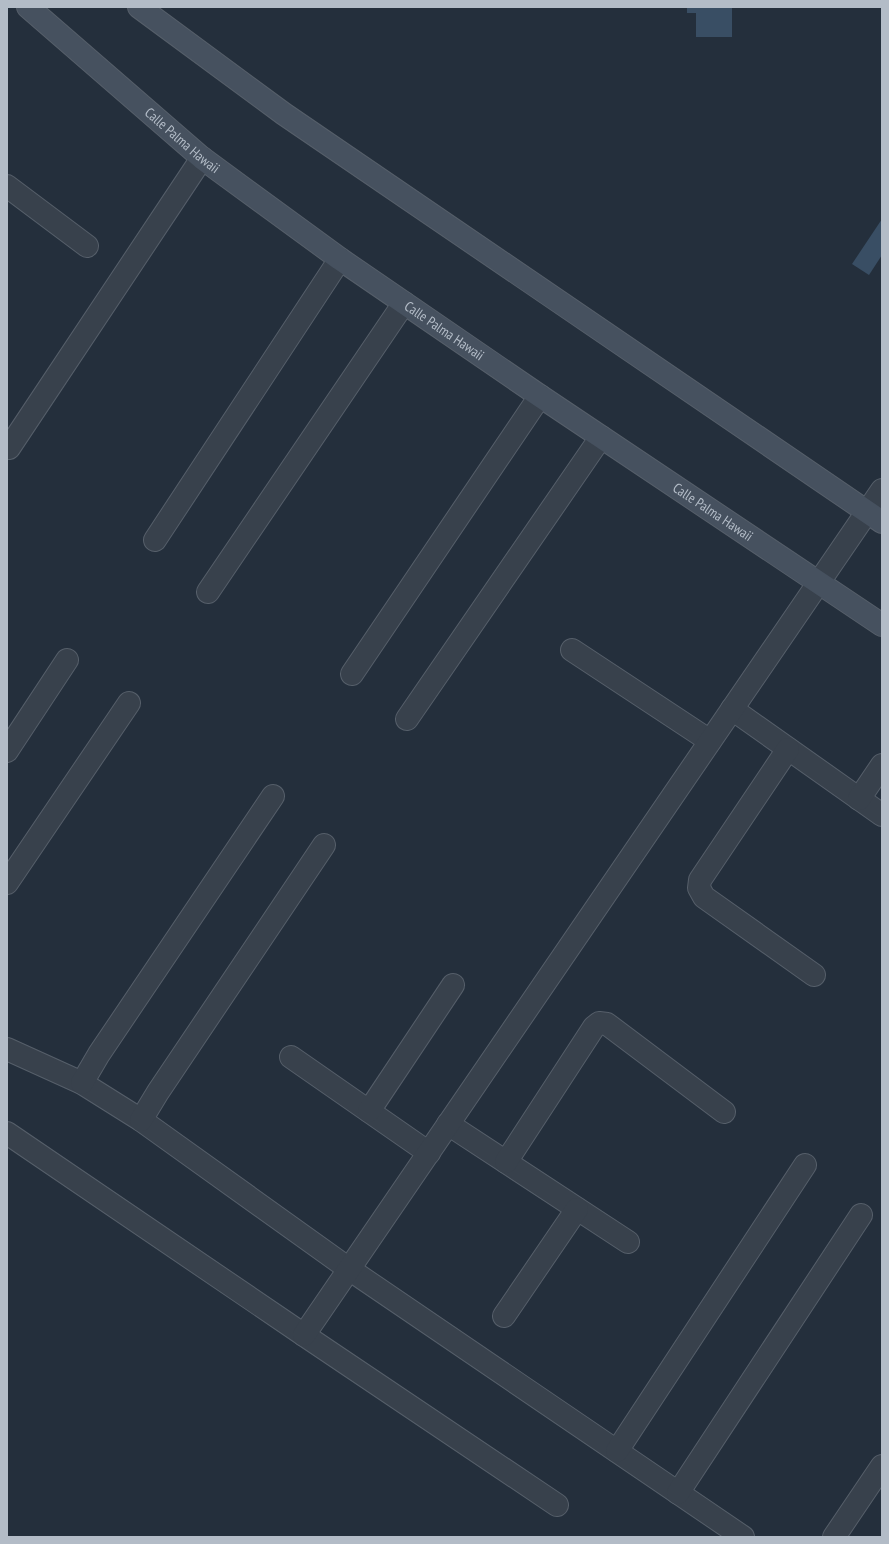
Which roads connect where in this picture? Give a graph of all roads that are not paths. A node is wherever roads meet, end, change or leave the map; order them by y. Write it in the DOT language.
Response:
graph roads {
  1 [pos="28,7"];
  2 [pos="139,7"];
  3 [pos="202,158"];
  4 [pos="7,186"];
  5 [pos="87,246"];
  6 [pos="340,259"];
  7 [pos="404,303"];
  8 [pos="540,396"];
  9 [pos="601,437"];
  10 [pos="9,448"];
  11 [pos="882,490"];
  12 [pos="874,517"];
  13 [pos="155,540"];
  14 [pos="819,582"];
  15 [pos="208,592"];
  16 [pos="882,625"];
  17 [pos="572,650"];
  18 [pos="68,660"];
  19 [pos="352,674"];
  20 [pos="129,703"];
  21 [pos="732,709"];
  22 [pos="407,719"];
  23 [pos="710,741"];
  24 [pos="788,749"];
  25 [pos="7,751"];
  26 [pos="882,765"];
  27 [pos="273,796"];
  28 [pos="860,799"];
  29 [pos="882,815"];
  30 [pos="324,845"];
  31 [pos="7,883"];
  32 [pos="814,975"];
  33 [pos="453,985"];
  34 [pos="7,1049"];
  35 [pos="291,1056"];
  36 [pos="82,1083"];
  37 [pos="369,1111"];
  38 [pos="724,1112"];
  39 [pos="141,1120"];
  40 [pos="448,1124"];
  41 [pos="7,1132"];
  42 [pos="428,1153"];
  43 [pos="506,1162"];
  44 [pos="805,1165"];
  45 [pos="577,1209"];
  46 [pos="861,1215"];
  47 [pos="628,1242"];
  48 [pos="349,1269"];
  49 [pos="504,1316"];
  50 [pos="304,1335"];
  51 [pos="617,1451"];
  52 [pos="882,1466"];
  53 [pos="678,1493"];
  54 [pos="557,1505"];
  55 [pos="743,1537"];
  56 [pos="834,1537"];
  1 -- 3 [label="street, Calle Palma Hawaii"];
  2 -- 12 [label="street"];
  3 -- 6 [label="street, Calle Palma Hawaii"];
  3 -- 10 [label="street"];
  4 -- 5 [label="street"];
  6 -- 7 [label="street, Calle Palma Hawaii"];
  6 -- 13 [label="street"];
  7 -- 8 [label="street, Calle Palma Hawaii"];
  7 -- 15 [label="street"];
  8 -- 9 [label="street, Calle Palma Hawaii"];
  8 -- 19 [label="street"];
  9 -- 14 [label="street, Calle Palma Hawaii"];
  9 -- 22 [label="street"];
  11 -- 12 [label="street"];
  12 -- 14 [label="street"];
  14 -- 16 [label="street, Calle Palma Hawaii"];
  14 -- 21 [label="street"];
  17 -- 23 [label="street"];
  18 -- 25 [label="street"];
  20 -- 31 [label="street"];
  21 -- 23 [label="street"];
  21 -- 24 [label="street"];
  23 -- 40 [label="street"];
  24 -- 28 [label="street"];
  24 -- 32 [label="street"];
  26 -- 28 [label="street"];
  27 -- 36 [label="street"];
  28 -- 29 [label="street"];
  30 -- 39 [label="street"];
  33 -- 37 [label="street"];
  34 -- 36 [label="street"];
  35 -- 37 [label="street"];
  36 -- 39 [label="street"];
  37 -- 42 [label="street"];
  38 -- 43 [label="street"];
  39 -- 48 [label="street"];
  40 -- 42 [label="street"];
  40 -- 43 [label="street"];
  41 -- 50 [label="street"];
  42 -- 48 [label="street"];
  43 -- 45 [label="street"];
  44 -- 51 [label="street"];
  45 -- 47 [label="street"];
  45 -- 49 [label="street"];
  46 -- 53 [label="street"];
  48 -- 50 [label="street"];
  48 -- 51 [label="street"];
  50 -- 54 [label="street"];
  51 -- 53 [label="street"];
  52 -- 56 [label="street"];
  53 -- 55 [label="street"];
}
